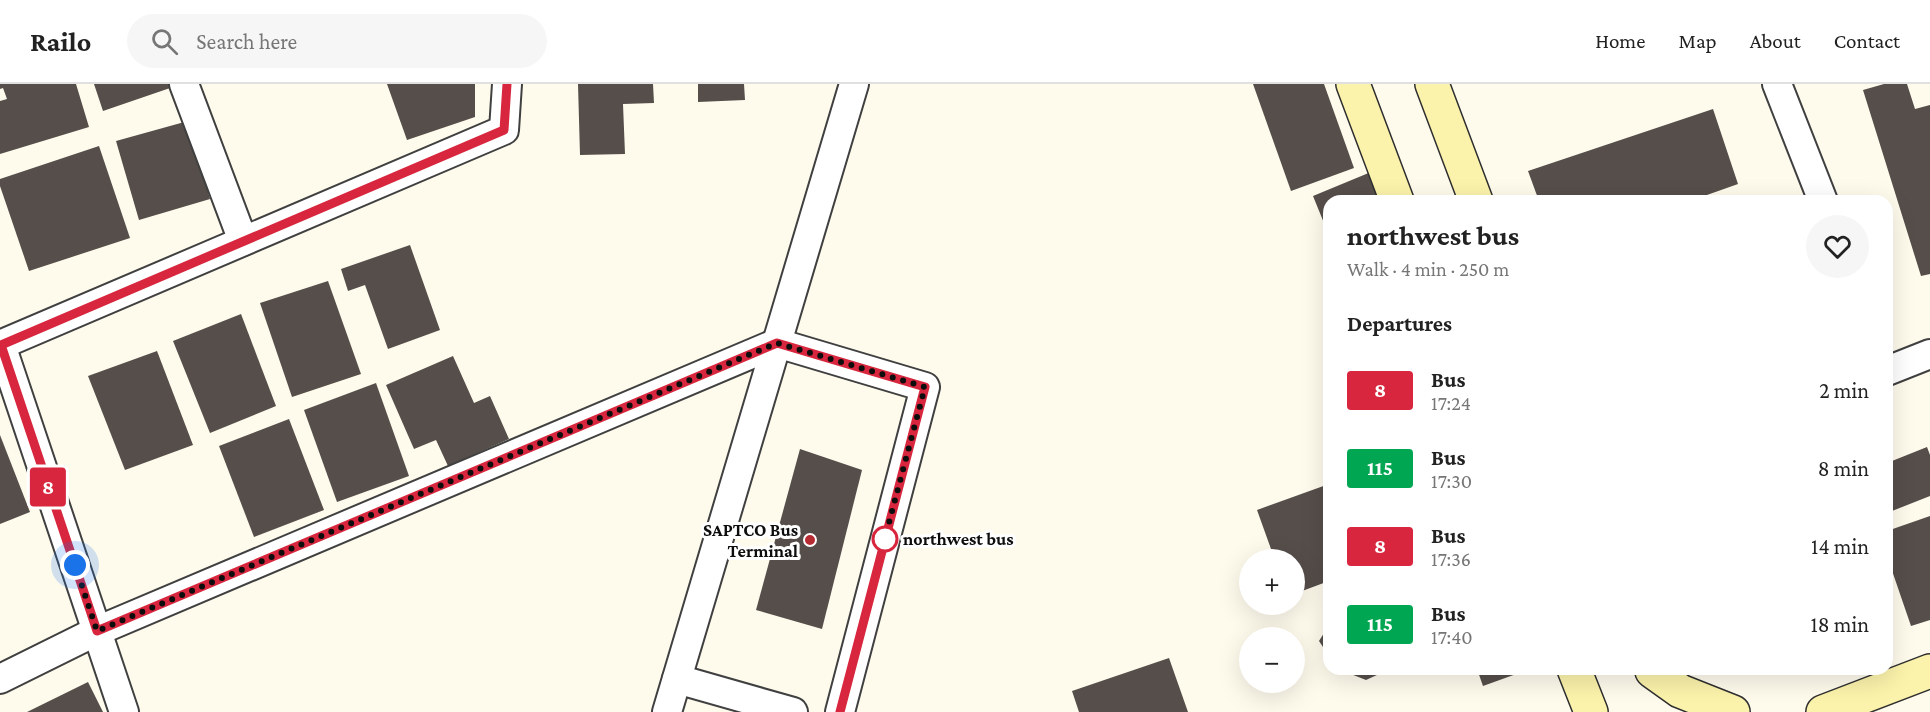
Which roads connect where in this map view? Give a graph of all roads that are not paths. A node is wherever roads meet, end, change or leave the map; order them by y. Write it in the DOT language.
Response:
graph roads {
  1 [pos="184,84"];
  2 [pos="507,84"];
  3 [pos="854,84"];
  4 [pos="1353,84"];
  5 [pos="1432,84"];
  6 [pos="1784,86"];
  7 [pos="1395,195"];
  8 [pos="1474,195"];
  9 [pos="1821,195"];
  10 [pos="243,241"];
  11 [pos="777,343"];
  12 [pos="0,345"];
  13 [pos="1930,354"];
  14 [pos="1893,366"];
  15 [pos="97,631"];
  16 [pos="1930,671"];
  17 [pos="1576,675"];
  18 [pos="1654,675"];
  19 [pos="1659,675"];
  20 [pos="0,679"];
  21 [pos="677,679"];
  22 [pos="1587,708"];
  23 [pos="124,712"];
  24 [pos="667,712"];
  25 [pos="794,712"];
  26 [pos="840,712"];
  27 [pos="1668,712"];
  28 [pos="1733,712"];
  29 [pos="1823,712"];
  1 -- 10 [label="street"];
  2 -- 10 [label="street"];
  3 -- 11 [label="street"];
  4 -- 7 [label="main road"];
  5 -- 8 [label="main road"];
  6 -- 9 [label="street"];
  10 -- 12 [label="street"];
  11 -- 15 [label="street"];
  11 -- 21 [label="street"];
  11 -- 26 [label="street"];
  12 -- 15 [label="street"];
  13 -- 14 [label="street"];
  15 -- 20 [label="street"];
  15 -- 23 [label="street"];
  16 -- 29 [label="main road"];
  17 -- 22 [label="main road"];
  18 -- 27 [label="main road"];
  19 -- 28 [label="main road"];
  21 -- 24 [label="street"];
  21 -- 25 [label="street"];
}
